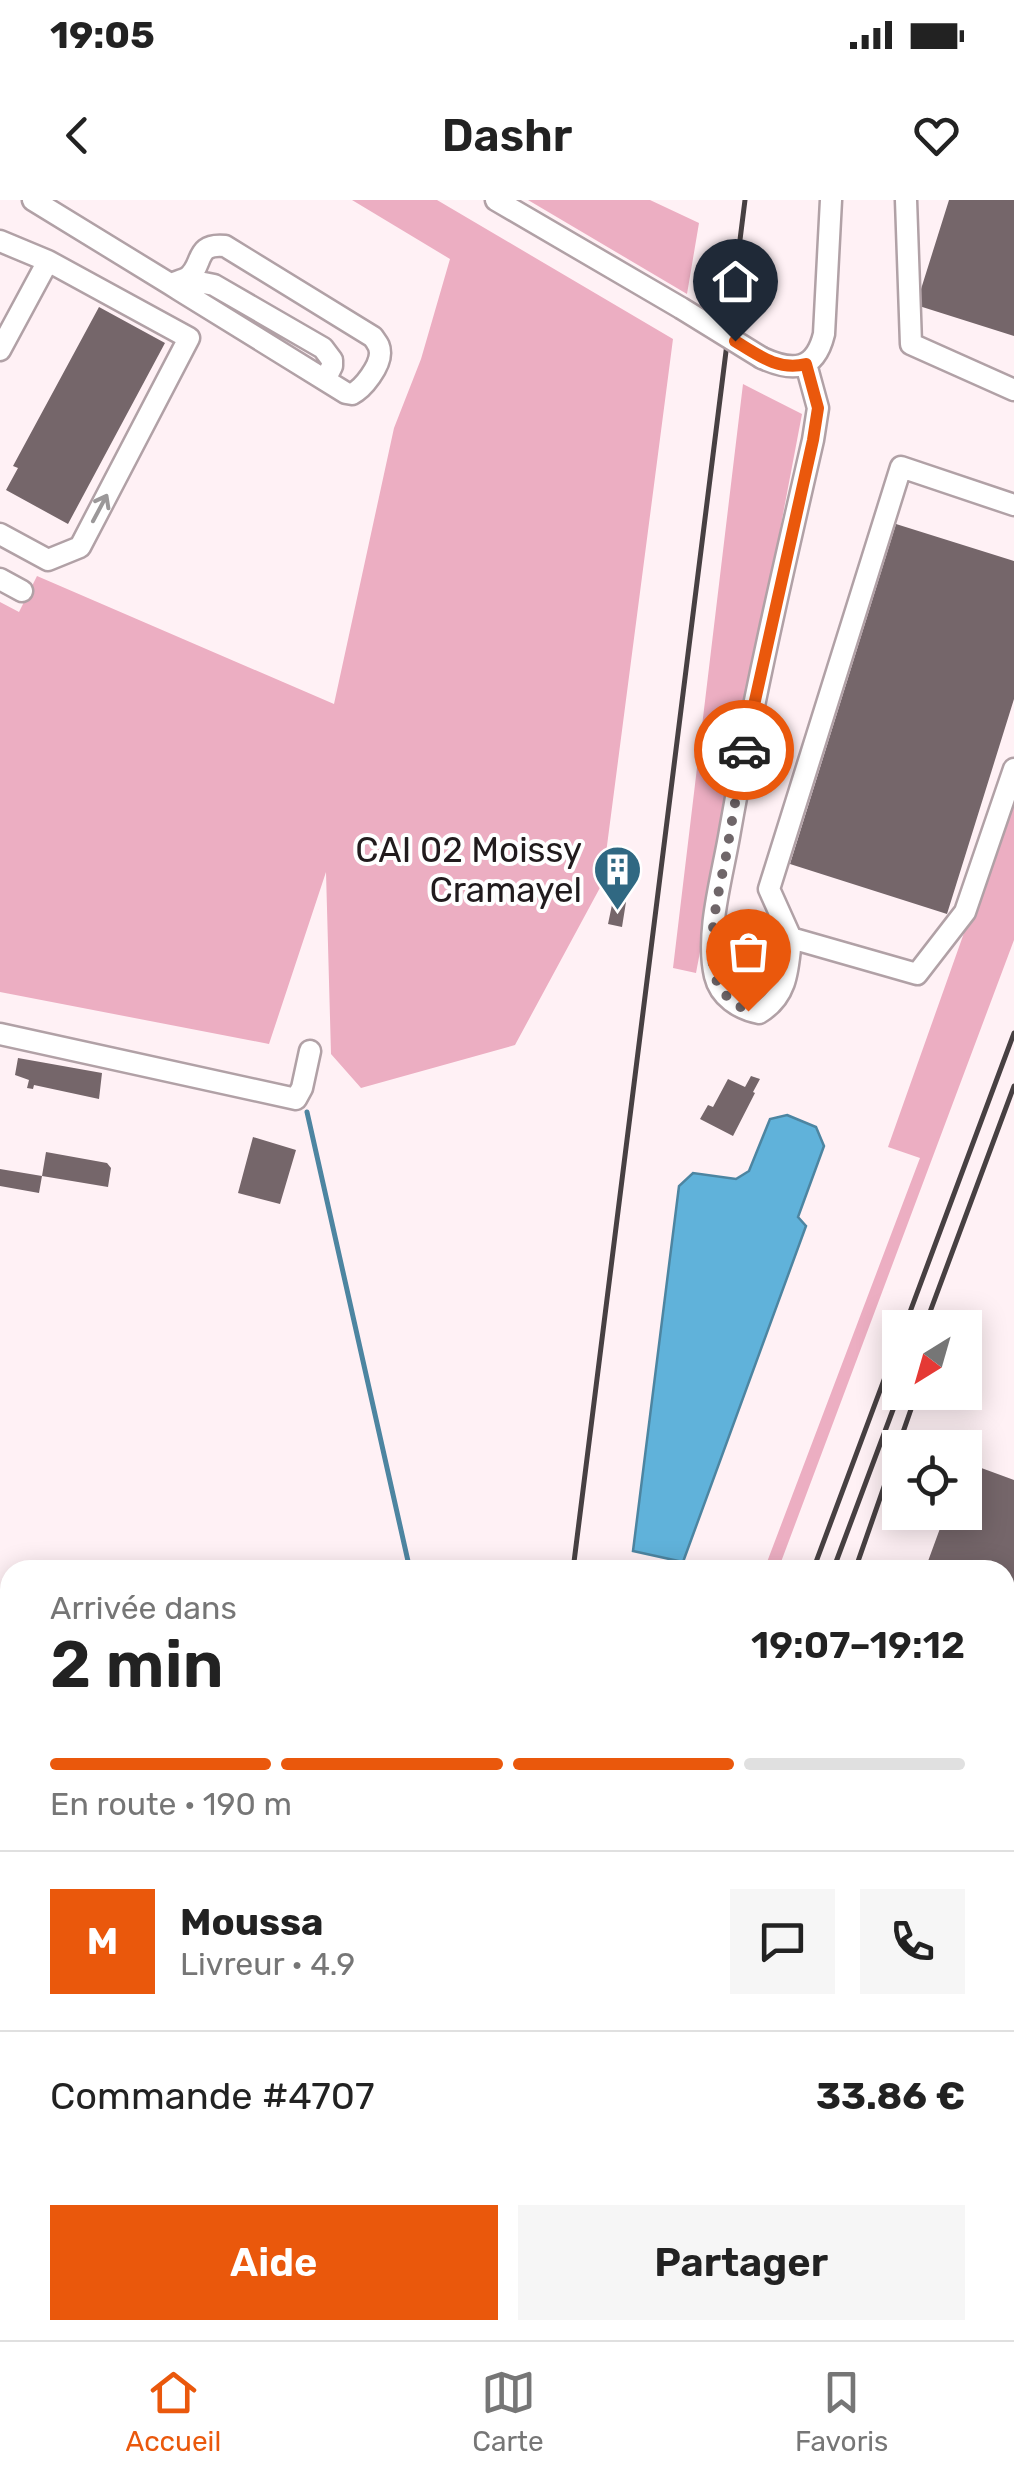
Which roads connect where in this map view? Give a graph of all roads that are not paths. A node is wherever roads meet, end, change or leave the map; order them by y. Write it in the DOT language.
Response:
graph roads {
  1 [pos="34,200"];
  2 [pos="496,200"];
  3 [pos="830,200"];
  4 [pos="906,200"];
  5 [pos="0,241"];
  6 [pos="48,262"];
  7 [pos="175,288"];
  8 [pos="0,350"];
  9 [pos="806,364"];
  10 [pos="1014,390"];
  11 [pos="1014,505"];
  12 [pos="0,534"];
  13 [pos="0,580"];
  14 [pos="22,591"];
  15 [pos="1014,770"];
  16 [pos="791,938"];
  17 [pos="0,1034"];
  18 [pos="310,1051"];
  1 -- 7 [label="street"];
  2 -- 9 [label="street, bridge"];
  3 -- 9 [label="street"];
  4 -- 10 [label="street"];
  5 -- 6 [label="street"];
  6 -- 8 [label="street"];
  12 -- 6 [label="street, one-way"];
  7 -- 7 [label="street"];
  9 -- 16 [label="street"];
  11 -- 16 [label="street"];
  13 -- 14 [label="street"];
  15 -- 16 [label="street"];
  17 -- 18 [label="street"];
}
